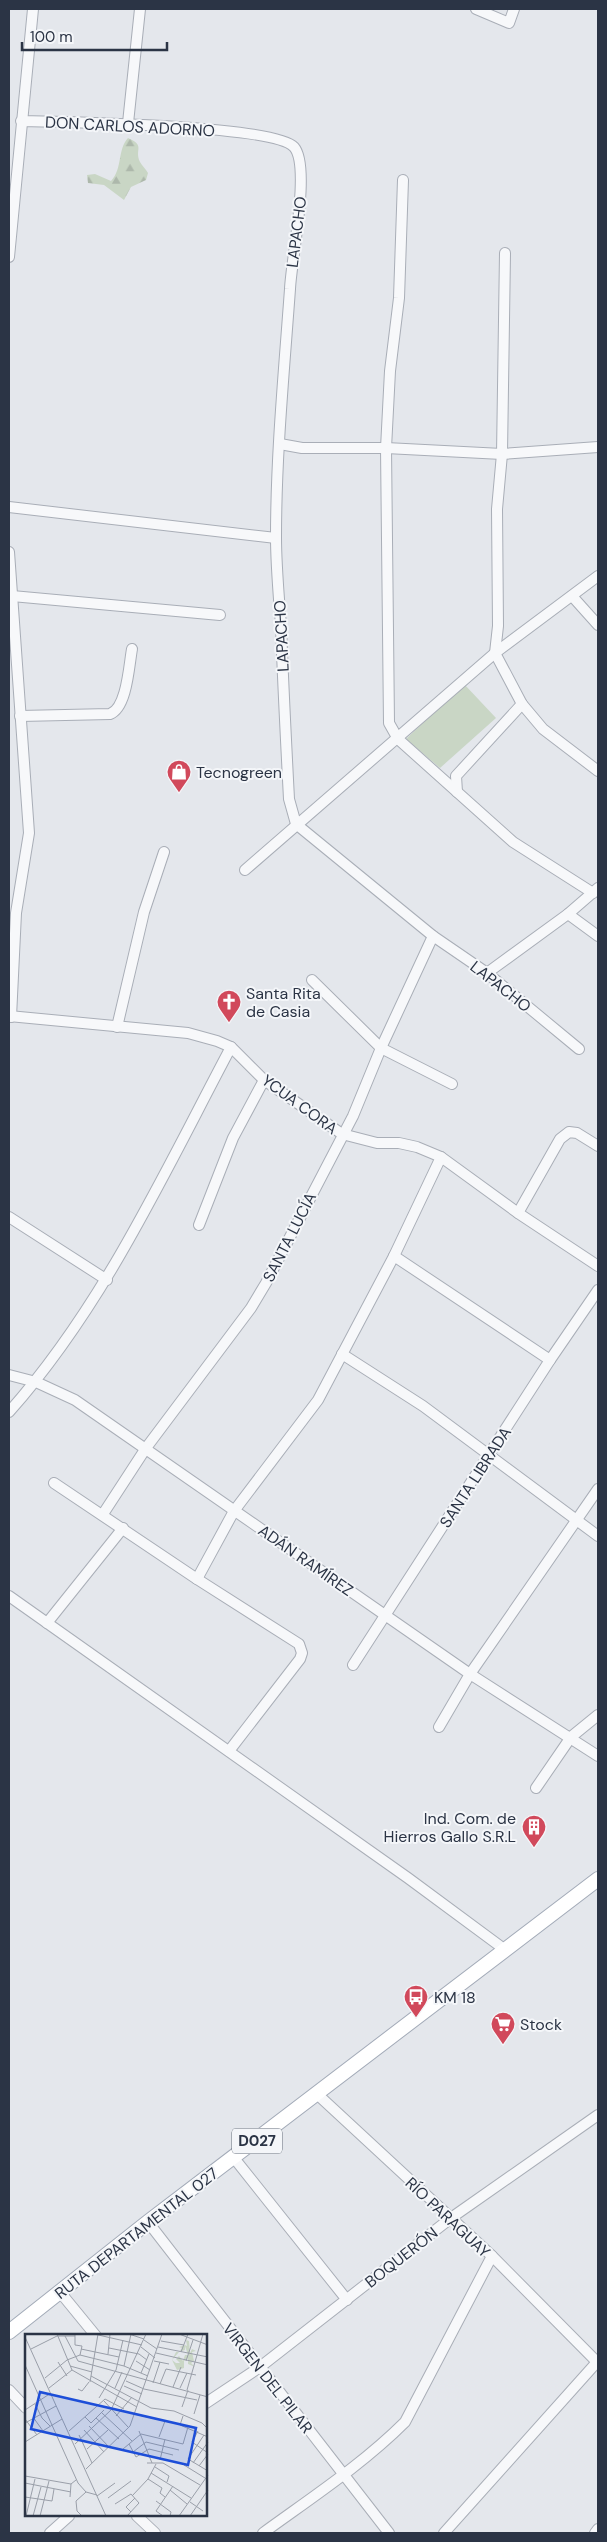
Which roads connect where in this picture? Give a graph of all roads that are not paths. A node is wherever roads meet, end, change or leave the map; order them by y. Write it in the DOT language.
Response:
graph roads {
  1 [pos="33,9"];
  2 [pos="140,9"];
  3 [pos="476,9"];
  4 [pos="514,9"];
  5 [pos="21,121"];
  6 [pos="128,123"];
  7 [pos="239,133"];
  8 [pos="403,180"];
  9 [pos="505,253"];
  10 [pos="9,257"];
  11 [pos="280,444"];
  12 [pos="598,447"];
  13 [pos="386,448"];
  14 [pos="502,454"];
  15 [pos="9,507"];
  16 [pos="276,538"];
  17 [pos="9,552"];
  18 [pos="598,576"];
  19 [pos="572,596"];
  20 [pos="11,600"];
  21 [pos="220,615"];
  22 [pos="598,624"];
  23 [pos="132,649"];
  24 [pos="495,653"];
  25 [pos="522,704"];
  26 [pos="20,716"];
  27 [pos="398,739"];
  28 [pos="598,771"];
  29 [pos="457,792"];
  30 [pos="296,824"];
  31 [pos="164,852"];
  32 [pos="245,870"];
  33 [pos="595,891"];
  34 [pos="12,912"];
  35 [pos="568,914"];
  36 [pos="433,936"];
  37 [pos="598,936"];
  38 [pos="487,973"];
  39 [pos="312,980"];
  40 [pos="10,1017"];
  41 [pos="117,1027"];
  42 [pos="231,1047"];
  43 [pos="381,1048"];
  44 [pos="579,1049"];
  45 [pos="264,1080"];
  46 [pos="452,1084"];
  47 [pos="342,1134"];
  48 [pos="598,1146"];
  49 [pos="441,1157"];
  50 [pos="518,1213"];
  51 [pos="9,1218"];
  52 [pos="199,1225"];
  53 [pos="394,1256"];
  54 [pos="598,1266"];
  55 [pos="107,1280"];
  56 [pos="598,1290"];
  57 [pos="342,1354"];
  58 [pos="550,1360"];
  59 [pos="9,1374"];
  60 [pos="36,1382"];
  61 [pos="9,1412"];
  62 [pos="146,1448"];
  63 [pos="490,1456"];
  64 [pos="54,1483"];
  65 [pos="598,1489"];
  66 [pos="234,1510"];
  67 [pos="103,1514"];
  68 [pos="576,1521"];
  69 [pos="123,1528"];
  70 [pos="598,1536"];
  71 [pos="197,1579"];
  72 [pos="9,1596"];
  73 [pos="384,1615"];
  74 [pos="47,1623"];
  75 [pos="353,1666"];
  76 [pos="470,1674"];
  77 [pos="598,1715"];
  78 [pos="439,1727"];
  79 [pos="570,1737"];
  80 [pos="229,1751"];
  81 [pos="598,1756"];
  82 [pos="536,1788"];
  83 [pos="598,1879"];
  84 [pos="504,1949"];
  85 [pos="318,2094"];
  86 [pos="598,2115"];
  87 [pos="234,2158"];
  88 [pos="450,2218"];
  89 [pos="148,2222"];
  90 [pos="492,2256"];
  91 [pos="60,2292"];
  92 [pos="347,2300"];
  93 [pos="9,2332"];
  94 [pos="94,2334"];
  95 [pos="598,2363"];
  96 [pos="260,2367"];
  97 [pos="9,2390"];
  98 [pos="208,2402"];
  99 [pos="25,2407"];
  100 [pos="344,2474"];
  101 [pos="68,2517"];
  102 [pos="137,2517"];
  103 [pos="598,2529"];
  104 [pos="50,2533"];
  105 [pos="155,2533"];
  106 [pos="263,2533"];
  107 [pos="389,2533"];
  108 [pos="444,2533"];
  109 [pos="595,2533"];
  1 -- 5 [label="street"];
  2 -- 6 [label="street"];
  3 -- 4 [label="street"];
  5 -- 6 [label="street, DON CARLOS ADORNO"];
  5 -- 10 [label="street"];
  6 -- 7 [label="street, DON CARLOS ADORNO"];
  7 -- 11 [label="street, LAPACHO"];
  8 -- 13 [label="street"];
  9 -- 14 [label="street"];
  11 -- 13 [label="street"];
  11 -- 16 [label="street, LAPACHO"];
  12 -- 14 [label="street"];
  13 -- 14 [label="street"];
  13 -- 27 [label="street"];
  14 -- 24 [label="street"];
  15 -- 16 [label="street"];
  16 -- 30 [label="street, LAPACHO"];
  17 -- 20 [label="street"];
  18 -- 19 [label="street"];
  19 -- 22 [label="street"];
  19 -- 24 [label="street"];
  20 -- 21 [label="street"];
  20 -- 26 [label="street"];
  23 -- 26 [label="street"];
  24 -- 25 [label="street"];
  24 -- 27 [label="street"];
  25 -- 28 [label="street"];
  25 -- 29 [label="street"];
  26 -- 34 [label="street"];
  27 -- 29 [label="street"];
  27 -- 30 [label="street"];
  29 -- 33 [label="street"];
  30 -- 32 [label="street"];
  30 -- 36 [label="street, LAPACHO"];
  31 -- 41 [label="street"];
  33 -- 35 [label="street"];
  34 -- 40 [label="street"];
  35 -- 37 [label="street"];
  35 -- 38 [label="street"];
  36 -- 38 [label="street, LAPACHO"];
  36 -- 43 [label="street, SANTA LUCÍA"];
  38 -- 44 [label="street, LAPACHO"];
  39 -- 43 [label="street"];
  40 -- 41 [label="street, YCUA CORA"];
  41 -- 42 [label="street, YCUA CORA"];
  42 -- 45 [label="street, YCUA CORA"];
  42 -- 55 [label="street"];
  43 -- 46 [label="street"];
  43 -- 47 [label="street, SANTA LUCÍA"];
  45 -- 47 [label="street, YCUA CORA"];
  45 -- 52 [label="street"];
  47 -- 49 [label="street, YCUA CORA"];
  47 -- 62 [label="street, SANTA LUCÍA"];
  48 -- 50 [label="street"];
  49 -- 50 [label="street, YCUA CORA"];
  49 -- 53 [label="street"];
  50 -- 54 [label="street, YCUA CORA"];
  51 -- 55 [label="street"];
  53 -- 57 [label="street"];
  53 -- 58 [label="street"];
  55 -- 60 [label="street"];
  56 -- 58 [label="street, SANTA LIBRADA"];
  57 -- 63 [label="street"];
  57 -- 66 [label="street"];
  58 -- 63 [label="street, SANTA LIBRADA"];
  59 -- 60 [label="street, ADÁN RAMÍREZ"];
  60 -- 61 [label="street"];
  60 -- 62 [label="street, ADÁN RAMÍREZ"];
  62 -- 66 [label="street, ADÁN RAMÍREZ"];
  62 -- 67 [label="street, SANTA LUCÍA"];
  63 -- 68 [label="street"];
  63 -- 73 [label="street, SANTA LIBRADA"];
  64 -- 67 [label="street"];
  65 -- 68 [label="street"];
  66 -- 71 [label="street"];
  66 -- 73 [label="street, ADÁN RAMÍREZ"];
  67 -- 69 [label="street"];
  68 -- 70 [label="street"];
  68 -- 76 [label="street"];
  69 -- 71 [label="street"];
  69 -- 74 [label="street"];
  71 -- 80 [label="street"];
  72 -- 74 [label="street"];
  73 -- 75 [label="street, SANTA LIBRADA"];
  73 -- 76 [label="street, ADÁN RAMÍREZ"];
  74 -- 80 [label="street"];
  76 -- 78 [label="street"];
  76 -- 79 [label="street, ADÁN RAMÍREZ"];
  77 -- 79 [label="street"];
  79 -- 81 [label="street, ADÁN RAMÍREZ"];
  79 -- 82 [label="street"];
  80 -- 84 [label="street"];
  83 -- 84 [label="main road, RUTA DEPARTAMENTAL 027 / D027"];
  84 -- 85 [label="main road, RUTA DEPARTAMENTAL 027 / D027"];
  85 -- 87 [label="main road, RUTA DEPARTAMENTAL 027 / D027"];
  85 -- 88 [label="street, RÍO PARAGUAY"];
  86 -- 88 [label="street, BOQUERÓN"];
  87 -- 89 [label="main road, RUTA DEPARTAMENTAL 027 / D027"];
  87 -- 92 [label="street"];
  88 -- 90 [label="street, RÍO PARAGUAY"];
  88 -- 92 [label="street, BOQUERÓN"];
  89 -- 91 [label="main road, RUTA DEPARTAMENTAL 027 / D027"];
  89 -- 96 [label="street, VIRGEN DEL PILAR"];
  90 -- 95 [label="street, RÍO PARAGUAY"];
  90 -- 100 [label="street"];
  91 -- 93 [label="main road, RUTA DEPARTAMENTAL 027 / D027"];
  91 -- 94 [label="street"];
  92 -- 96 [label="street, BOQUERÓN"];
  95 -- 108 [label="street"];
  96 -- 98 [label="street, BOQUERÓN"];
  96 -- 100 [label="street, VIRGEN DEL PILAR"];
  97 -- 99 [label="street"];
  100 -- 106 [label="street"];
  100 -- 107 [label="street, VIRGEN DEL PILAR"];
  101 -- 104 [label="street"];
  102 -- 105 [label="street"];
  103 -- 109 [label="street"];
}
